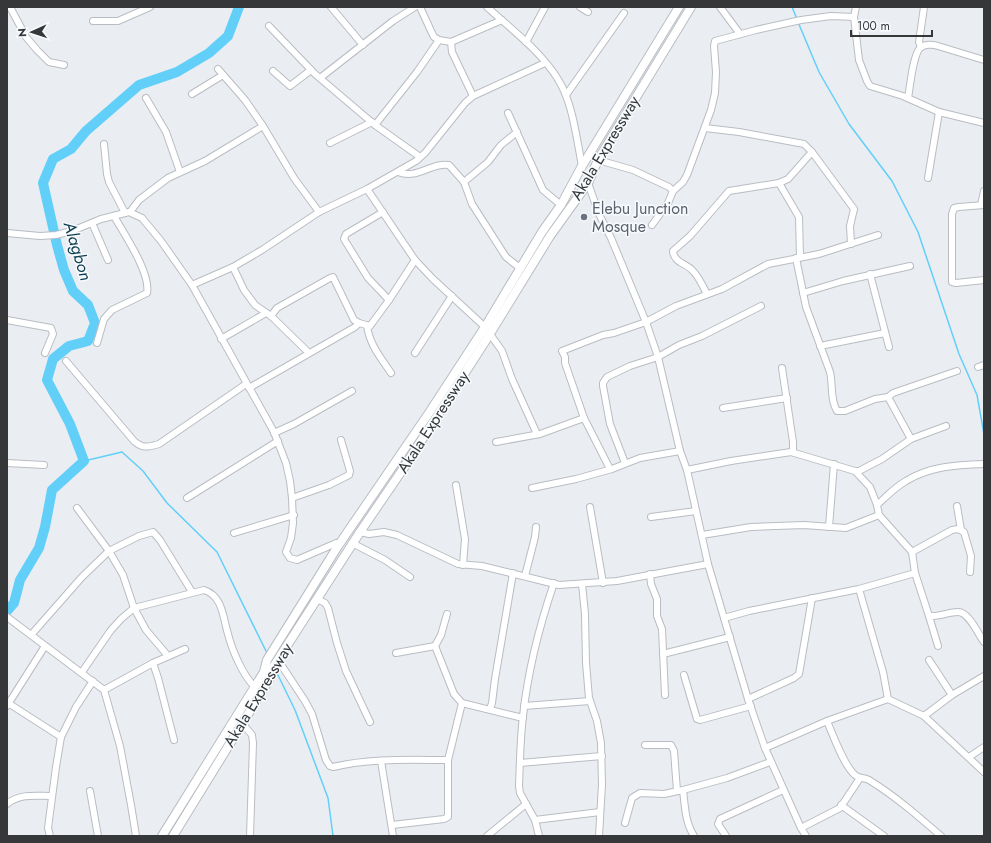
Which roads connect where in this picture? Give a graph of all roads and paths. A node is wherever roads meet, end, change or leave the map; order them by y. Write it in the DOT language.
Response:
graph roads {
  1 [pos="10,7"];
  2 [pos="150,7"];
  3 [pos="330,7"];
  4 [pos="415,7"];
  5 [pos="420,7"];
  6 [pos="487,7"];
  7 [pos="545,7"];
  8 [pos="580,7"];
  9 [pos="691,7"];
  10 [pos="720,7"];
  11 [pos="856,7"];
  12 [pos="924,7"];
  13 [pos="678,8"];
  14 [pos="588,12"];
  15 [pos="624,13"];
  16 [pos="854,17"];
  17 [pos="502,20"];
  18 [pos="94,21"];
  19 [pos="269,26"];
  20 [pos="740,34"];
  21 [pos="439,40"];
  22 [pos="451,42"];
  23 [pos="526,42"];
  24 [pos="363,44"];
  25 [pos="921,47"];
  26 [pos="984,60"];
  27 [pos="546,63"];
  28 [pos="64,65"];
  29 [pos="218,69"];
  30 [pos="311,70"];
  31 [pos="273,71"];
  32 [pos="223,75"];
  33 [pos="320,78"];
  34 [pos="192,94"];
  35 [pos="566,95"];
  36 [pos="473,96"];
  37 [pos="146,98"];
  38 [pos="908,98"];
  39 [pos="939,112"];
  40 [pos="508,113"];
  41 [pos="984,123"];
  42 [pos="373,124"];
  43 [pos="263,126"];
  44 [pos="705,128"];
  45 [pos="517,132"];
  46 [pos="330,143"];
  47 [pos="104,144"];
  48 [pos="812,152"];
  49 [pos="420,158"];
  50 [pos="598,160"];
  51 [pos="582,166"];
  52 [pos="180,172"];
  53 [pos="398,172"];
  54 [pos="928,178"];
  55 [pos="464,182"];
  56 [pos="588,183"];
  57 [pos="779,183"];
  58 [pos="367,190"];
  59 [pos="673,191"];
  60 [pos="984,191"];
  61 [pos="561,205"];
  62 [pos="983,205"];
  63 [pos="319,212"];
  64 [pos="383,212"];
  65 [pos="128,213"];
  66 [pos="114,216"];
  67 [pos="92,223"];
  68 [pos="652,225"];
  69 [pos="542,232"];
  70 [pos="7,234"];
  71 [pos="878,235"];
  72 [pos="550,236"];
  73 [pos="851,244"];
  74 [pos="798,257"];
  75 [pos="108,260"];
  76 [pos="415,260"];
  77 [pos="910,266"];
  78 [pos="233,268"];
  79 [pos="520,268"];
  80 [pos="870,274"];
  81 [pos="984,280"];
  82 [pos="192,285"];
  83 [pos="803,293"];
  84 [pos="706,294"];
  85 [pos="452,296"];
  86 [pos="389,300"];
  87 [pos="761,306"];
  88 [pos="268,315"];
  89 [pos="7,320"];
  90 [pos="646,322"];
  91 [pos="359,324"];
  92 [pos="367,325"];
  93 [pos="487,331"];
  94 [pos="885,333"];
  95 [pos="221,339"];
  96 [pos="97,343"];
  97 [pos="820,346"];
  98 [pos="889,347"];
  99 [pos="45,353"];
  100 [pos="309,353"];
  101 [pos="415,353"];
  102 [pos="658,357"];
  103 [pos="66,361"];
  104 [pos="782,368"];
  105 [pos="957,371"];
  106 [pos="391,373"];
  107 [pos="248,386"];
  108 [pos="352,391"];
  109 [pos="888,397"];
  110 [pos="787,398"];
  111 [pos="723,408"];
  112 [pos="584,418"];
  113 [pos="946,426"];
  114 [pos="274,433"];
  115 [pos="537,434"];
  116 [pos="911,439"];
  117 [pos="341,440"];
  118 [pos="278,441"];
  119 [pos="496,442"];
  120 [pos="680,451"];
  121 [pos="793,452"];
  122 [pos="7,462"];
  123 [pos="625,464"];
  124 [pos="834,464"];
  125 [pos="984,464"];
  126 [pos="44,465"];
  127 [pos="610,469"];
  128 [pos="687,470"];
  129 [pos="855,471"];
  130 [pos="456,485"];
  131 [pos="532,488"];
  132 [pos="187,498"];
  133 [pos="292,498"];
  134 [pos="371,499"];
  135 [pos="378,505"];
  136 [pos="877,505"];
  137 [pos="590,506"];
  138 [pos="957,506"];
  139 [pos="76,508"];
  140 [pos="696,510"];
  141 [pos="294,515"];
  142 [pos="879,515"];
  143 [pos="651,517"];
  144 [pos="536,527"];
  145 [pos="829,527"];
  146 [pos="961,530"];
  147 [pos="234,532"];
  148 [pos="360,532"];
  149 [pos="702,535"];
  150 [pos="352,543"];
  151 [pos="338,546"];
  152 [pos="109,551"];
  153 [pos="912,552"];
  154 [pos="708,564"];
  155 [pos="463,565"];
  156 [pos="970,572"];
  157 [pos="513,573"];
  158 [pos="915,573"];
  159 [pos="650,574"];
  160 [pos="526,576"];
  161 [pos="410,577"];
  162 [pos="554,583"];
  163 [pos="603,583"];
  164 [pos="582,584"];
  165 [pos="859,589"];
  166 [pos="192,592"];
  167 [pos="812,598"];
  168 [pos="317,599"];
  169 [pos="134,608"];
  170 [pos="447,614"];
  171 [pos="929,616"];
  172 [pos="7,617"];
  173 [pos="724,618"];
  174 [pos="31,635"];
  175 [pos="730,637"];
  176 [pos="984,642"];
  177 [pos="45,646"];
  178 [pos="435,646"];
  179 [pos="938,646"];
  180 [pos="185,649"];
  181 [pos="396,653"];
  182 [pos="663,654"];
  183 [pos="168,656"];
  184 [pos="278,660"];
  185 [pos="929,660"];
  186 [pos="153,664"];
  187 [pos="82,672"];
  188 [pos="684,675"];
  189 [pos="984,676"];
  190 [pos="93,681"];
  191 [pos="255,687"];
  192 [pos="104,690"];
  193 [pos="666,695"];
  194 [pos="952,695"];
  195 [pos="748,699"];
  196 [pos="888,699"];
  197 [pos="590,701"];
  198 [pos="462,703"];
  199 [pos="8,704"];
  200 [pos="524,706"];
  201 [pos="751,706"];
  202 [pos="490,709"];
  203 [pos="924,716"];
  204 [pos="523,718"];
  205 [pos="827,721"];
  206 [pos="370,722"];
  207 [pos="242,723"];
  208 [pos="61,737"];
  209 [pos="174,740"];
  210 [pos="645,745"];
  211 [pos="984,747"];
  212 [pos="765,748"];
  213 [pos="218,754"];
  214 [pos="602,756"];
  215 [pos="969,757"];
  216 [pos="448,760"];
  217 [pos="381,761"];
  218 [pos="770,762"];
  219 [pos="520,763"];
  220 [pos="984,772"];
  221 [pos="860,778"];
  222 [pos="680,790"];
  223 [pos="783,790"];
  224 [pos="90,791"];
  225 [pos="52,796"];
  226 [pos="7,804"];
  227 [pos="526,804"];
  228 [pos="841,805"];
  229 [pos="600,812"];
  230 [pos="535,820"];
  231 [pos="625,824"];
  232 [pos="392,825"];
  233 [pos="801,828"];
  234 [pos="50,836"];
  235 [pos="98,836"];
  236 [pos="136,836"];
  237 [pos="162,836"];
  238 [pos="172,836"];
  239 [pos="250,836"];
  240 [pos="393,836"];
  241 [pos="487,836"];
  242 [pos="539,836"];
  243 [pos="599,836"];
  244 [pos="694,836"];
  245 [pos="726,836"];
  246 [pos="806,836"];
  247 [pos="884,836"];
  248 [pos="941,836"];
  1 -- 28 [label="street"];
  2 -- 18 [label="street"];
  3 -- 24 [label="street"];
  4 -- 24 [label="street"];
  5 -- 21 [label="street"];
  6 -- 17 [label="street"];
  7 -- 23 [label="street"];
  8 -- 14 [label="street"];
  9 -- 50 [label="main road, Akala Expressway"];
  10 -- 20 [label="street"];
  11 -- 16 [label="street"];
  12 -- 25 [label="street"];
  13 -- 51 [label="main road, Akala Expressway"];
  15 -- 35 [label="street"];
  16 -- 20 [label="street"];
  16 -- 38 [label="street"];
  17 -- 22 [label="street"];
  17 -- 23 [label="street"];
  19 -- 30 [label="street"];
  20 -- 44 [label="street"];
  21 -- 22 [label="street"];
  21 -- 42 [label="street"];
  22 -- 36 [label="street"];
  23 -- 27 [label="street"];
  24 -- 33 [label="street"];
  25 -- 26 [label="street"];
  25 -- 38 [label="street"];
  27 -- 35 [label="street"];
  27 -- 36 [label="street"];
  29 -- 32 [label="street"];
  30 -- 31 [label="street"];
  30 -- 33 [label="street"];
  32 -- 34 [label="street"];
  32 -- 43 [label="street"];
  33 -- 42 [label="street"];
  35 -- 51 [label="street"];
  36 -- 49 [label="street"];
  37 -- 52 [label="street"];
  38 -- 39 [label="street"];
  39 -- 41 [label="street"];
  39 -- 54 [label="street"];
  40 -- 45 [label="street"];
  42 -- 46 [label="street"];
  42 -- 49 [label="street"];
  43 -- 52 [label="street"];
  43 -- 63 [label="street"];
  44 -- 48 [label="street"];
  44 -- 59 [label="street"];
  45 -- 55 [label="street"];
  45 -- 61 [label="street"];
  47 -- 65 [label="street"];
  48 -- 57 [label="street"];
  48 -- 73 [label="street"];
  49 -- 53 [label="street"];
  50 -- 56 [label="main road, Akala Expressway"];
  50 -- 59 [label="street"];
  51 -- 61 [label="main road, Akala Expressway"];
  52 -- 65 [label="street"];
  53 -- 55 [label="street"];
  53 -- 58 [label="street"];
  55 -- 79 [label="street"];
  56 -- 72 [label="main road, Akala Expressway"];
  56 -- 90 [label="street"];
  57 -- 74 [label="street"];
  57 -- 84 [label="street"];
  58 -- 63 [label="street"];
  58 -- 64 [label="street"];
  59 -- 68 [label="street"];
  60 -- 62 [label="street"];
  61 -- 69 [label="main road, Akala Expressway"];
  62 -- 81 [label="street"];
  63 -- 78 [label="street"];
  64 -- 76 [label="street"];
  64 -- 86 [label="street"];
  65 -- 66 [label="street"];
  65 -- 82 [label="street"];
  66 -- 67 [label="street"];
  66 -- 96 [label="street"];
  67 -- 70 [label="street"];
  67 -- 75 [label="street"];
  69 -- 72 [label="main road"];
  69 -- 79 [label="main road, Akala Expressway"];
  71 -- 73 [label="street"];
  72 -- 93 [label="main road, Akala Expressway"];
  73 -- 74 [label="street"];
  74 -- 83 [label="street"];
  74 -- 84 [label="street"];
  76 -- 85 [label="street"];
  76 -- 86 [label="street"];
  77 -- 80 [label="street"];
  78 -- 82 [label="street"];
  78 -- 88 [label="street"];
  79 -- 93 [label="main road, Akala Expressway"];
  80 -- 83 [label="street"];
  80 -- 94 [label="street"];
  82 -- 95 [label="street"];
  83 -- 97 [label="street"];
  84 -- 90 [label="street"];
  85 -- 93 [label="street"];
  85 -- 101 [label="street"];
  86 -- 92 [label="street"];
  87 -- 102 [label="street"];
  88 -- 91 [label="street"];
  88 -- 95 [label="street"];
  88 -- 100 [label="street"];
  89 -- 99 [label="street"];
  90 -- 102 [label="street"];
  90 -- 112 [label="street"];
  91 -- 92 [label="street"];
  91 -- 100 [label="street"];
  92 -- 106 [label="street"];
  93 -- 115 [label="street"];
  93 -- 134 [label="main road, Akala Expressway"];
  93 -- 135 [label="main road, Akala Expressway"];
  94 -- 97 [label="street"];
  94 -- 98 [label="street"];
  95 -- 107 [label="street"];
  97 -- 109 [label="street"];
  100 -- 107 [label="street"];
  102 -- 120 [label="street"];
  102 -- 123 [label="street"];
  103 -- 107 [label="street"];
  104 -- 110 [label="street"];
  105 -- 109 [label="street"];
  107 -- 114 [label="street"];
  108 -- 114 [label="street"];
  109 -- 116 [label="street"];
  110 -- 111 [label="street"];
  110 -- 121 [label="street"];
  112 -- 115 [label="street"];
  112 -- 127 [label="street"];
  113 -- 116 [label="street"];
  114 -- 118 [label="street"];
  115 -- 119 [label="street"];
  116 -- 129 [label="street"];
  117 -- 133 [label="street"];
  118 -- 132 [label="street"];
  118 -- 133 [label="street"];
  120 -- 123 [label="street"];
  120 -- 128 [label="street"];
  121 -- 124 [label="street"];
  121 -- 128 [label="street"];
  122 -- 126 [label="street"];
  123 -- 127 [label="street"];
  124 -- 129 [label="street"];
  124 -- 145 [label="street"];
  125 -- 136 [label="street"];
  127 -- 131 [label="street"];
  128 -- 140 [label="street"];
  129 -- 136 [label="street"];
  130 -- 155 [label="street"];
  133 -- 141 [label="street"];
  134 -- 135 [label="main road"];
  134 -- 151 [label="main road, Akala Expressway"];
  135 -- 148 [label="main road, Akala Expressway"];
  136 -- 142 [label="street"];
  137 -- 163 [label="street"];
  138 -- 146 [label="street"];
  139 -- 152 [label="street"];
  140 -- 143 [label="street"];
  140 -- 149 [label="street"];
  141 -- 147 [label="street"];
  141 -- 151 [label="street"];
  142 -- 145 [label="street"];
  142 -- 153 [label="street"];
  144 -- 160 [label="street"];
  145 -- 149 [label="street"];
  146 -- 153 [label="street"];
  146 -- 156 [label="street"];
  148 -- 150 [label="main road, Akala Expressway"];
  148 -- 155 [label="street"];
  149 -- 154 [label="street"];
  150 -- 161 [label="street"];
  150 -- 168 [label="main road, Akala Expressway"];
  151 -- 191 [label="main road, Akala Expressway"];
  152 -- 166 [label="street"];
  152 -- 169 [label="street"];
  152 -- 174 [label="street"];
  153 -- 158 [label="street"];
  154 -- 159 [label="street"];
  154 -- 173 [label="street"];
  155 -- 157 [label="street"];
  157 -- 160 [label="street"];
  157 -- 202 [label="street"];
  158 -- 165 [label="street"];
  158 -- 171 [label="street"];
  159 -- 163 [label="street"];
  159 -- 182 [label="street"];
  160 -- 162 [label="street"];
  162 -- 164 [label="street"];
  162 -- 200 [label="street"];
  163 -- 164 [label="street"];
  164 -- 197 [label="street"];
  165 -- 167 [label="street"];
  165 -- 196 [label="street"];
  166 -- 169 [label="street"];
  166 -- 191 [label="street"];
  167 -- 173 [label="street"];
  167 -- 195 [label="street"];
  168 -- 184 [label="main road, Akala Expressway"];
  168 -- 206 [label="street"];
  169 -- 183 [label="street"];
  169 -- 187 [label="street"];
  170 -- 178 [label="street"];
  171 -- 176 [label="street"];
  171 -- 179 [label="street"];
  172 -- 174 [label="street"];
  173 -- 175 [label="street"];
  174 -- 177 [label="street"];
  175 -- 182 [label="street"];
  175 -- 195 [label="street"];
  177 -- 187 [label="street"];
  177 -- 199 [label="street"];
  178 -- 181 [label="street"];
  178 -- 198 [label="street"];
  180 -- 183 [label="street"];
  182 -- 193 [label="street"];
  183 -- 186 [label="street"];
  184 -- 207 [label="main road, Akala Expressway"];
  184 -- 217 [label="street"];
  185 -- 194 [label="street"];
  186 -- 192 [label="street"];
  186 -- 209 [label="street"];
  187 -- 190 [label="street"];
  188 -- 201 [label="street"];
  189 -- 194 [label="street"];
  190 -- 192 [label="street"];
  190 -- 208 [label="street"];
  191 -- 213 [label="main road, Akala Expressway"];
  192 -- 236 [label="street"];
  194 -- 203 [label="street"];
  195 -- 201 [label="street"];
  196 -- 203 [label="street"];
  196 -- 205 [label="street"];
  197 -- 200 [label="street"];
  197 -- 214 [label="street"];
  198 -- 202 [label="street"];
  198 -- 216 [label="street"];
  199 -- 208 [label="street"];
  200 -- 204 [label="street"];
  201 -- 212 [label="street"];
  202 -- 204 [label="street"];
  203 -- 215 [label="street"];
  204 -- 219 [label="street"];
  205 -- 212 [label="street"];
  205 -- 221 [label="street"];
  207 -- 213 [label="main road, Akala Expressway"];
  207 -- 239 [label="street"];
  208 -- 225 [label="street"];
  210 -- 222 [label="street"];
  211 -- 215 [label="street"];
  212 -- 218 [label="street"];
  213 -- 237 [label="main road, Akala Expressway"];
  213 -- 238 [label="main road, Akala Expressway"];
  214 -- 219 [label="street"];
  214 -- 229 [label="street"];
  215 -- 220 [label="street"];
  216 -- 217 [label="street"];
  216 -- 232 [label="street"];
  217 -- 232 [label="street"];
  218 -- 222 [label="street"];
  218 -- 223 [label="street"];
  219 -- 227 [label="street"];
  221 -- 228 [label="street"];
  221 -- 248 [label="street"];
  222 -- 231 [label="street"];
  222 -- 244 [label="street"];
  223 -- 233 [label="street"];
  223 -- 245 [label="street"];
  224 -- 235 [label="street"];
  225 -- 226 [label="street"];
  225 -- 234 [label="street"];
  227 -- 230 [label="street"];
  227 -- 241 [label="street"];
  228 -- 233 [label="street"];
  228 -- 247 [label="street"];
  229 -- 230 [label="street"];
  229 -- 243 [label="street"];
  230 -- 242 [label="street"];
  232 -- 240 [label="street"];
  233 -- 246 [label="street"];
}
